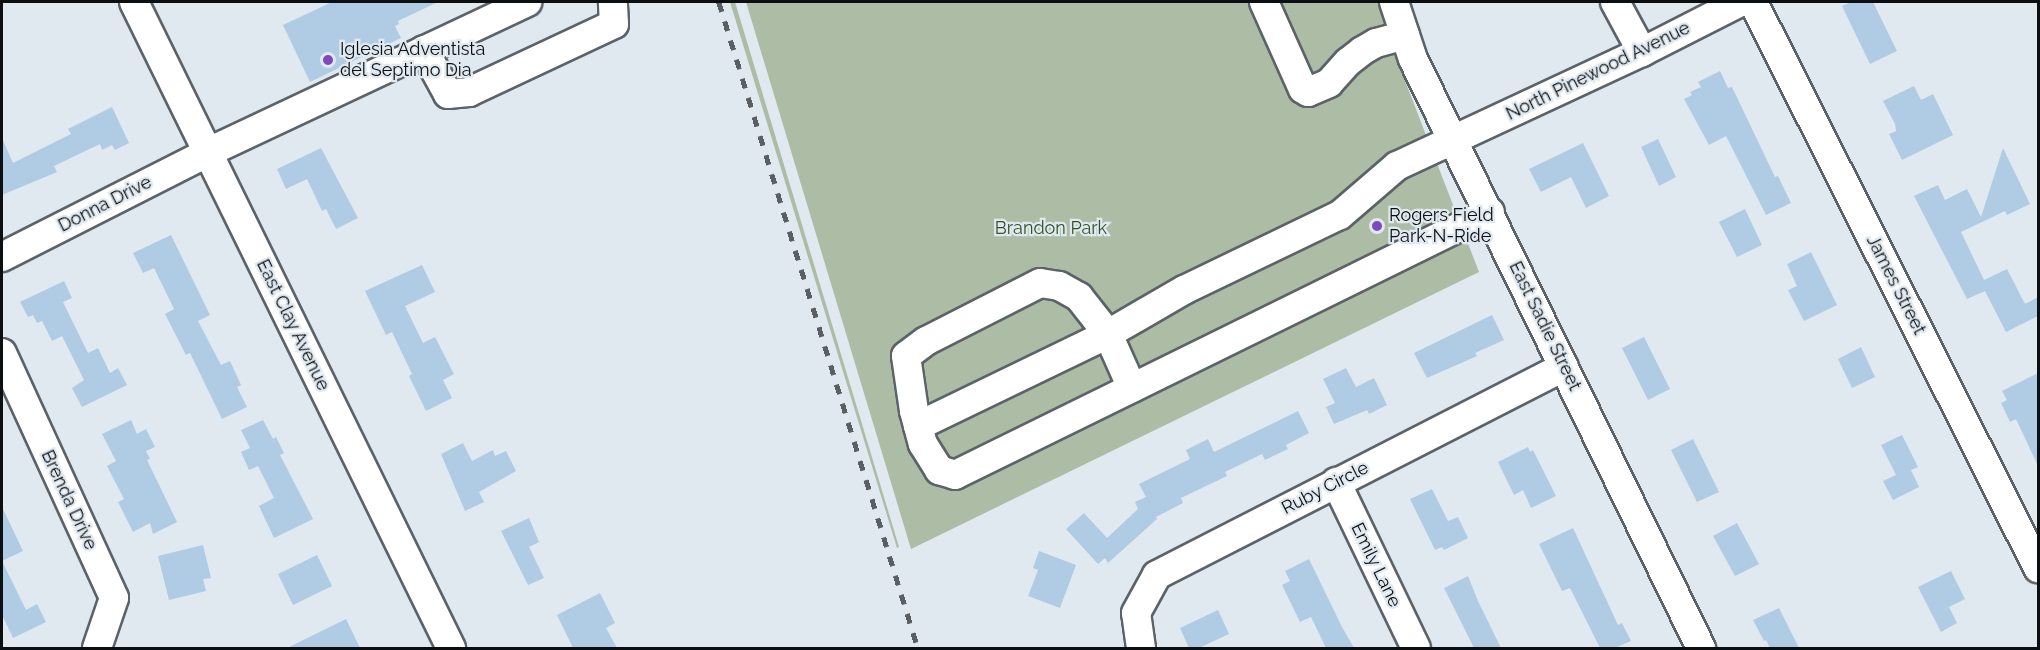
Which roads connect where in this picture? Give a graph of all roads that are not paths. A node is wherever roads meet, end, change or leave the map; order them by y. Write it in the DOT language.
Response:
graph roads {
  1 [pos="134,2"];
  2 [pos="527,2"];
  3 [pos="613,2"];
  4 [pos="1264,2"];
  5 [pos="1394,2"];
  6 [pos="1615,2"];
  7 [pos="1740,2"];
  8 [pos="1753,2"];
  9 [pos="1405,35"];
  10 [pos="424,50"];
  11 [pos="1642,52"];
  12 [pos="1454,139"];
  13 [pos="209,152"];
  14 [pos="1490,212"];
  15 [pos="2,257"];
  16 [pos="1108,334"];
  17 [pos="2,352"];
  18 [pos="1564,367"];
  19 [pos="1132,388"];
  20 [pos="918,426"];
  21 [pos="1336,482"];
  22 [pos="2038,568"];
  23 [pos="97,648"];
  24 [pos="451,648"];
  25 [pos="1141,648"];
  26 [pos="1416,648"];
  27 [pos="1701,648"];
  1 -- 13 [label="street, East Clay Avenue"];
  2 -- 10 [label="street, Donna Drive"];
  3 -- 10 [label="street"];
  4 -- 9 [label="street"];
  5 -- 9 [label="street, East Sadie Street"];
  6 -- 11 [label="street"];
  7 -- 11 [label="street, North Pinewood Avenue"];
  8 -- 22 [label="street, James Street"];
  9 -- 12 [label="street, East Sadie Street"];
  10 -- 13 [label="street, Donna Drive"];
  11 -- 12 [label="street, North Pinewood Avenue"];
  12 -- 14 [label="street, East Sadie Street"];
  12 -- 16 [label="street, North Pinewood Avenue"];
  13 -- 15 [label="street, Donna Drive"];
  13 -- 24 [label="street, East Clay Avenue"];
  14 -- 18 [label="street, East Sadie Street"];
  14 -- 19 [label="street"];
  16 -- 19 [label="street"];
  16 -- 20 [label="street, North Pinewood Avenue"];
  16 -- 20 [label="street"];
  17 -- 23 [label="street, Brenda Drive"];
  18 -- 21 [label="street, Ruby Circle"];
  18 -- 27 [label="street, East Sadie Street"];
  19 -- 20 [label="street"];
  21 -- 25 [label="street, Ruby Circle"];
  21 -- 26 [label="street, Emily Lane"];
}
